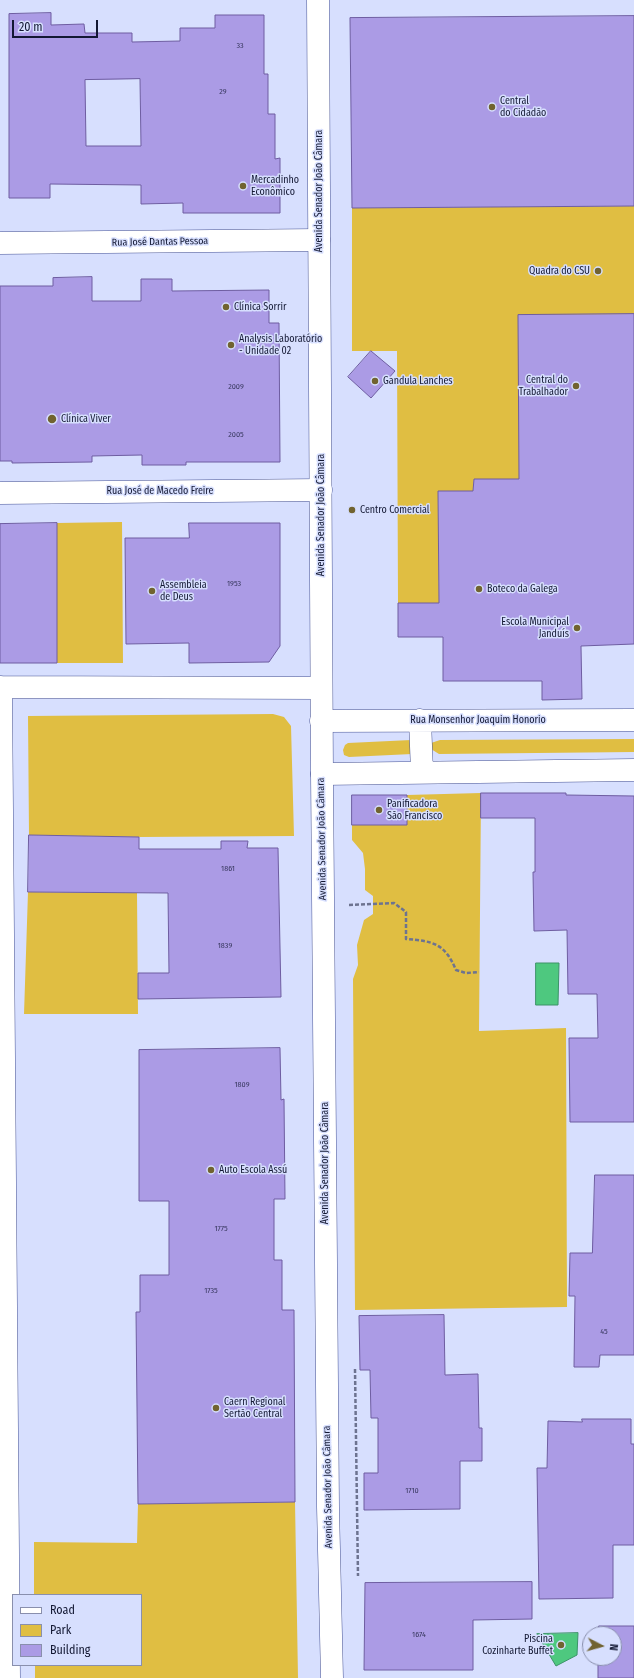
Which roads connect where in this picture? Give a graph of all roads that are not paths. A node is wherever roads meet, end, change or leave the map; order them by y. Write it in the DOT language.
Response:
graph roads {
  1 [pos="318,0"];
  2 [pos="319,240"];
  3 [pos="0,243"];
  4 [pos="321,490"];
  5 [pos="0,493"];
  6 [pos="1,687"];
  7 [pos="321,688"];
  8 [pos="420,720"];
  9 [pos="634,720"];
  10 [pos="321,721"];
  11 [pos="634,770"];
  12 [pos="422,772"];
  13 [pos="322,774"];
  14 [pos="2,1074"];
  15 [pos="3,1425"];
  16 [pos="9,1678"];
  17 [pos="332,1678"];
  1 -- 2 [label="street, Avenida Senador João Câmara"];
  2 -- 3 [label="street, Rua José Dantas Pessoa"];
  2 -- 4 [label="street, Avenida Senador João Câmara"];
  4 -- 5 [label="street, Rua José de Macedo Freire"];
  4 -- 7 [label="street, Avenida Senador João Câmara"];
  6 -- 7 [label="street"];
  6 -- 14 [label="street"];
  7 -- 10 [label="street, Avenida Senador João Câmara"];
  8 -- 9 [label="street, Rua Monsenhor Joaquim Honorio"];
  8 -- 10 [label="street, Rua Monsenhor Joaquim Honorio"];
  8 -- 12 [label="street"];
  10 -- 13 [label="street, Avenida Senador João Câmara"];
  11 -- 12 [label="street"];
  12 -- 13 [label="street"];
  13 -- 17 [label="street, Avenida Senador João Câmara"];
  14 -- 15 [label="street"];
  15 -- 16 [label="street"];
}
